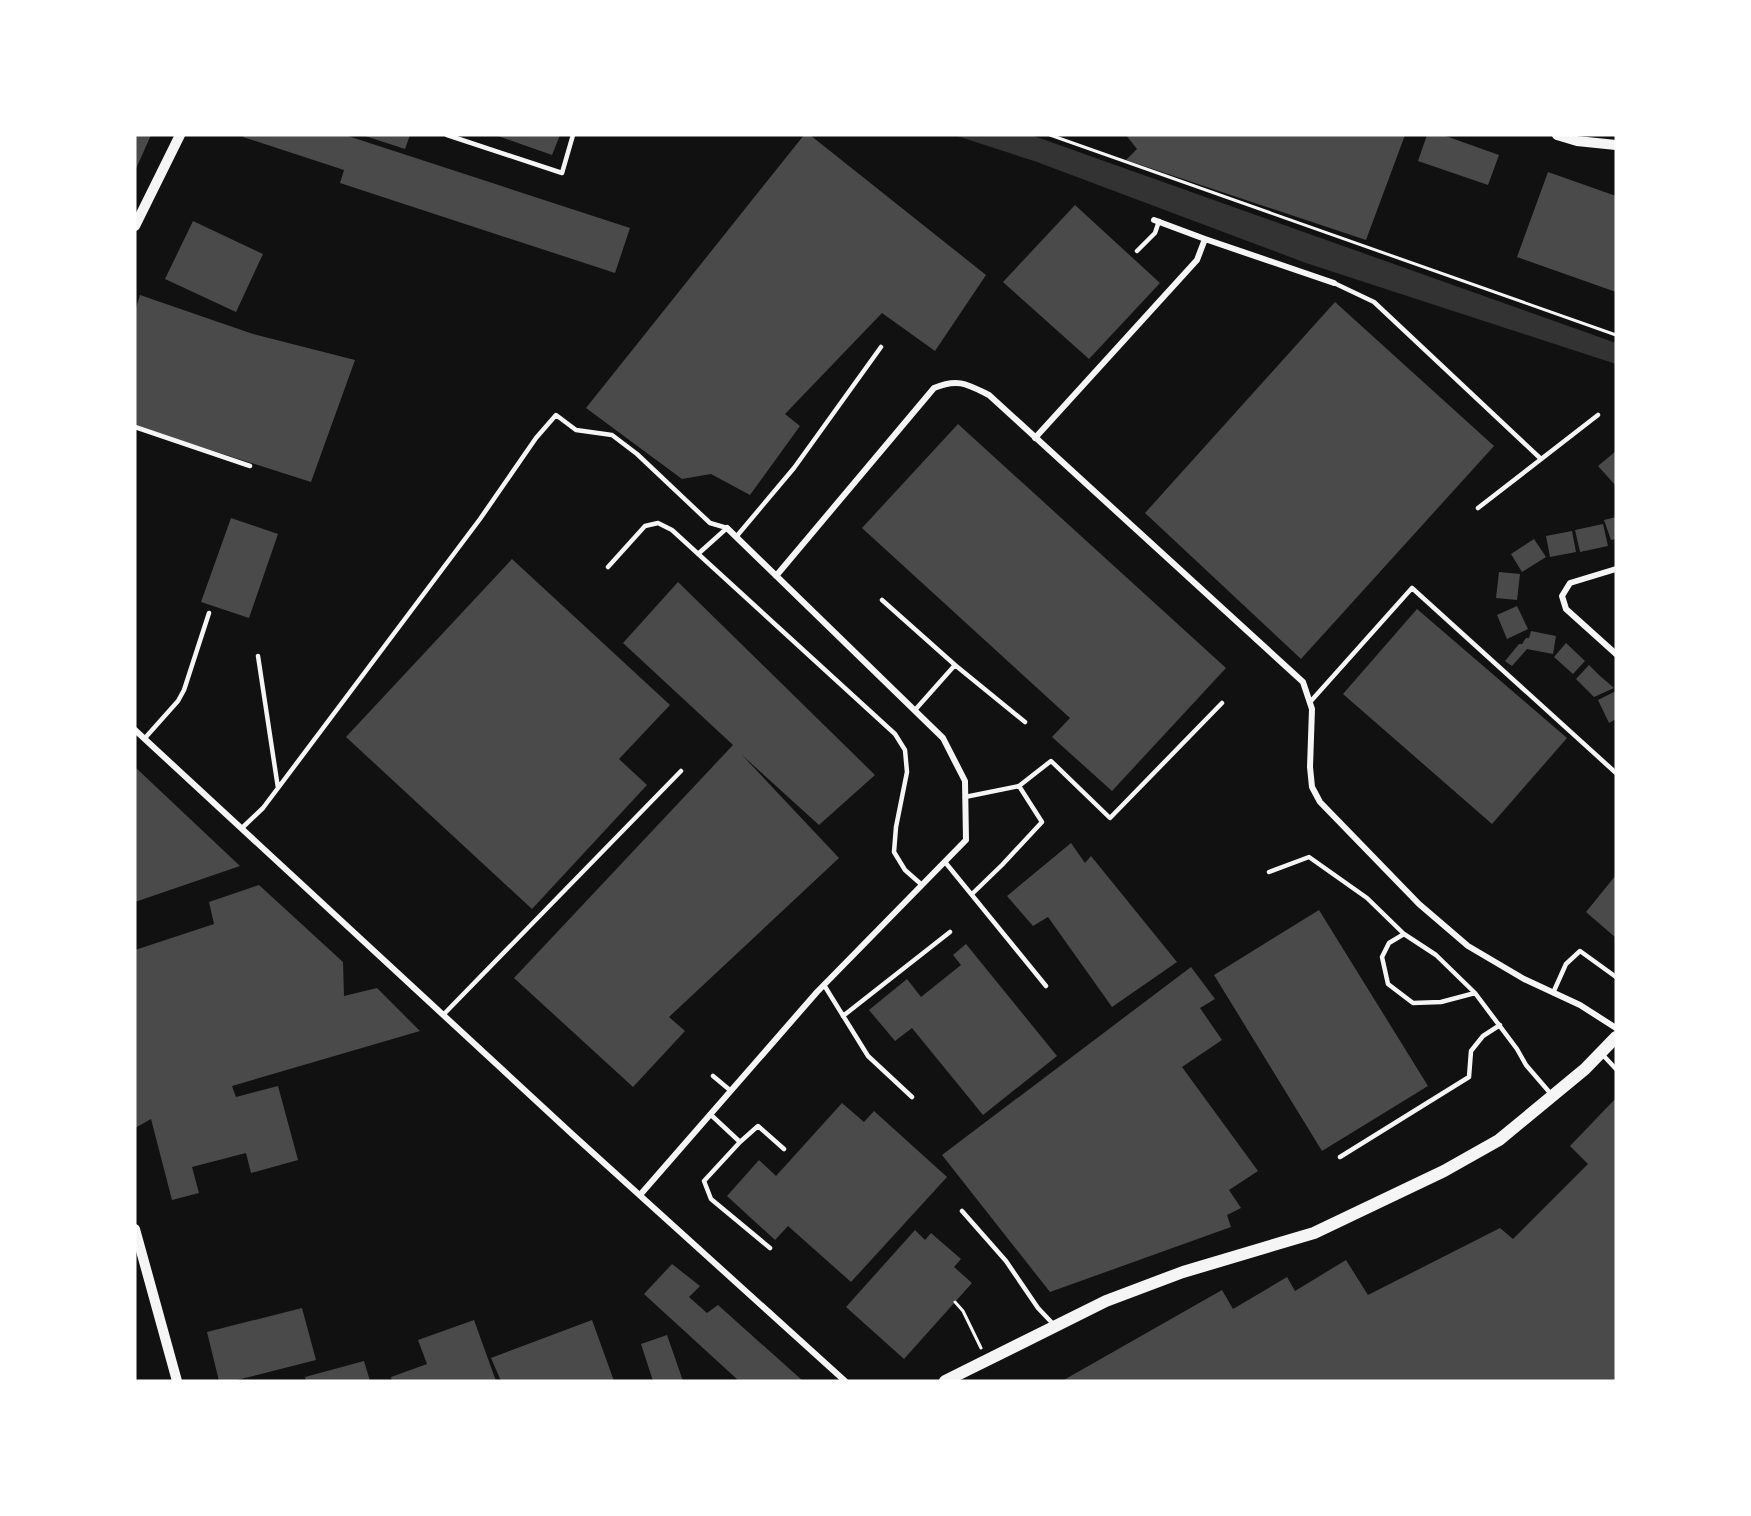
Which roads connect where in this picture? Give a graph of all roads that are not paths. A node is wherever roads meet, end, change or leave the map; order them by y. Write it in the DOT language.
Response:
graph roads {
  1 [pos="180,135"];
  2 [pos="447,135"];
  3 [pos="573,135"];
  4 [pos="1557,135"];
  5 [pos="1616,145"];
  6 [pos="1157,220"];
  7 [pos="135,226"];
  8 [pos="1206,238"];
  9 [pos="1137,251"];
  10 [pos="1334,284"];
  11 [pos="881,347"];
  12 [pos="1598,415"];
  13 [pos="135,427"];
  14 [pos="1035,438"];
  15 [pos="1541,459"];
  16 [pos="250,466"];
  17 [pos="1478,508"];
  18 [pos="727,528"];
  19 [pos="736,537"];
  20 [pos="698,554"];
  21 [pos="608,567"];
  22 [pos="1616,569"];
  23 [pos="776,576"];
  24 [pos="882,600"];
  25 [pos="209,614"];
  26 [pos="1616,654"];
  27 [pos="258,656"];
  28 [pos="955,664"];
  29 [pos="1311,701"];
  30 [pos="1222,703"];
  31 [pos="915,710"];
  32 [pos="1025,722"];
  33 [pos="135,730"];
  34 [pos="145,738"];
  35 [pos="681,771"];
  36 [pos="1616,773"];
  37 [pos="1019,786"];
  38 [pos="278,788"];
  39 [pos="965,797"];
  40 [pos="242,828"];
  41 [pos="945,862"];
  42 [pos="1269,872"];
  43 [pos="922,885"];
  44 [pos="972,894"];
  45 [pos="950,932"];
  46 [pos="1404,934"];
  47 [pos="1616,977"];
  48 [pos="824,985"];
  49 [pos="1046,986"];
  50 [pos="1475,993"];
  51 [pos="1553,993"];
  52 [pos="444,1014"];
  53 [pos="843,1016"];
  54 [pos="1500,1025"];
  55 [pos="1616,1028"];
  56 [pos="1616,1037"];
  57 [pos="1600,1053"];
  58 [pos="1616,1069"];
  59 [pos="713,1076"];
  60 [pos="731,1091"];
  61 [pos="1552,1096"];
  62 [pos="912,1097"];
  63 [pos="710,1114"];
  64 [pos="740,1142"];
  65 [pos="784,1149"];
  66 [pos="1340,1157"];
  67 [pos="640,1195"];
  68 [pos="962,1211"];
  69 [pos="135,1229"];
  70 [pos="770,1248"];
  71 [pos="1055,1326"];
  72 [pos="177,1381"];
  73 [pos="845,1381"];
  74 [pos="945,1381"];
  1 -- 7 [label="street"];
  2 -- 3 [label="lane"];
  4 -- 5 [label="street"];
  6 -- 8 [label="street"];
  6 -- 9 [label="lane"];
  8 -- 10 [label="street"];
  8 -- 14 [label="street"];
  10 -- 15 [label="lane"];
  11 -- 19 [label="lane"];
  12 -- 15 [label="lane"];
  13 -- 16 [label="lane"];
  14 -- 23 [label="street"];
  14 -- 29 [label="street"];
  15 -- 17 [label="lane"];
  18 -- 19 [label="street"];
  18 -- 20 [label="lane"];
  18 -- 38 [label="lane"];
  19 -- 23 [label="street"];
  20 -- 21 [label="lane"];
  20 -- 43 [label="lane"];
  22 -- 26 [label="street"];
  23 -- 31 [label="street"];
  24 -- 28 [label="lane"];
  25 -- 34 [label="lane"];
  27 -- 38 [label="lane"];
  28 -- 31 [label="lane"];
  28 -- 32 [label="lane"];
  29 -- 36 [label="lane"];
  29 -- 51 [label="street"];
  30 -- 37 [label="lane"];
  31 -- 39 [label="street"];
  33 -- 34 [label="street"];
  34 -- 40 [label="street"];
  35 -- 52 [label="lane"];
  37 -- 39 [label="lane"];
  37 -- 44 [label="lane"];
  38 -- 40 [label="lane"];
  39 -- 41 [label="street"];
  40 -- 52 [label="street"];
  41 -- 43 [label="street"];
  41 -- 44 [label="lane"];
  42 -- 46 [label="lane"];
  43 -- 48 [label="street"];
  44 -- 49 [label="lane"];
  45 -- 53 [label="lane"];
  46 -- 50 [label="lane"];
  46 -- 50 [label="lane"];
  47 -- 51 [label="lane"];
  48 -- 53 [label="lane"];
  48 -- 60 [label="street"];
  50 -- 54 [label="lane"];
  51 -- 55 [label="street"];
  52 -- 67 [label="street"];
  53 -- 62 [label="lane"];
  54 -- 61 [label="lane"];
  54 -- 66 [label="lane"];
  56 -- 57 [label="main road"];
  57 -- 58 [label="lane"];
  57 -- 61 [label="main road"];
  59 -- 60 [label="lane"];
  60 -- 63 [label="street"];
  61 -- 71 [label="main road"];
  63 -- 64 [label="lane"];
  63 -- 67 [label="street"];
  64 -- 65 [label="lane"];
  64 -- 70 [label="lane"];
  67 -- 73 [label="street"];
  68 -- 71 [label="lane"];
  69 -- 72 [label="street"];
  71 -- 74 [label="main road"];
}
